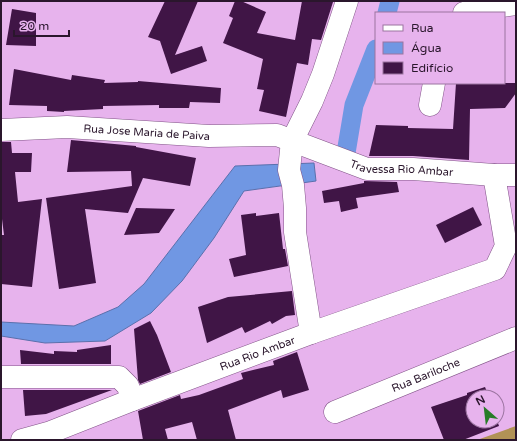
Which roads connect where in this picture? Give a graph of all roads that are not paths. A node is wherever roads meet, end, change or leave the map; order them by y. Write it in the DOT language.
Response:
graph roads {
  1 [pos="347,1"];
  2 [pos="516,4"];
  3 [pos="467,12"];
  4 [pos="434,84"];
  5 [pos="430,105"];
  6 [pos="1,130"];
  7 [pos="292,141"];
  8 [pos="494,175"];
  9 [pos="516,175"];
  10 [pos="311,333"];
  11 [pos="516,338"];
  12 [pos="1,377"];
  13 [pos="132,400"];
  14 [pos="335,412"];
  15 [pos="22,440"];
  1 -- 7 [label="street"];
  2 -- 3 [label="street"];
  4 -- 5 [label="street"];
  6 -- 7 [label="street, Rua Jose Maria de Paiva"];
  7 -- 8 [label="street, Travessa Rio Ambar"];
  7 -- 10 [label="street"];
  8 -- 9 [label="street, Travessa Rio Ambar"];
  8 -- 10 [label="street, Rua Rio Ambar"];
  10 -- 13 [label="street, Rua Rio Ambar"];
  11 -- 14 [label="street, Rua Bariloche"];
  12 -- 13 [label="street"];
  13 -- 15 [label="street, Rua Rio Ambar"];
}
